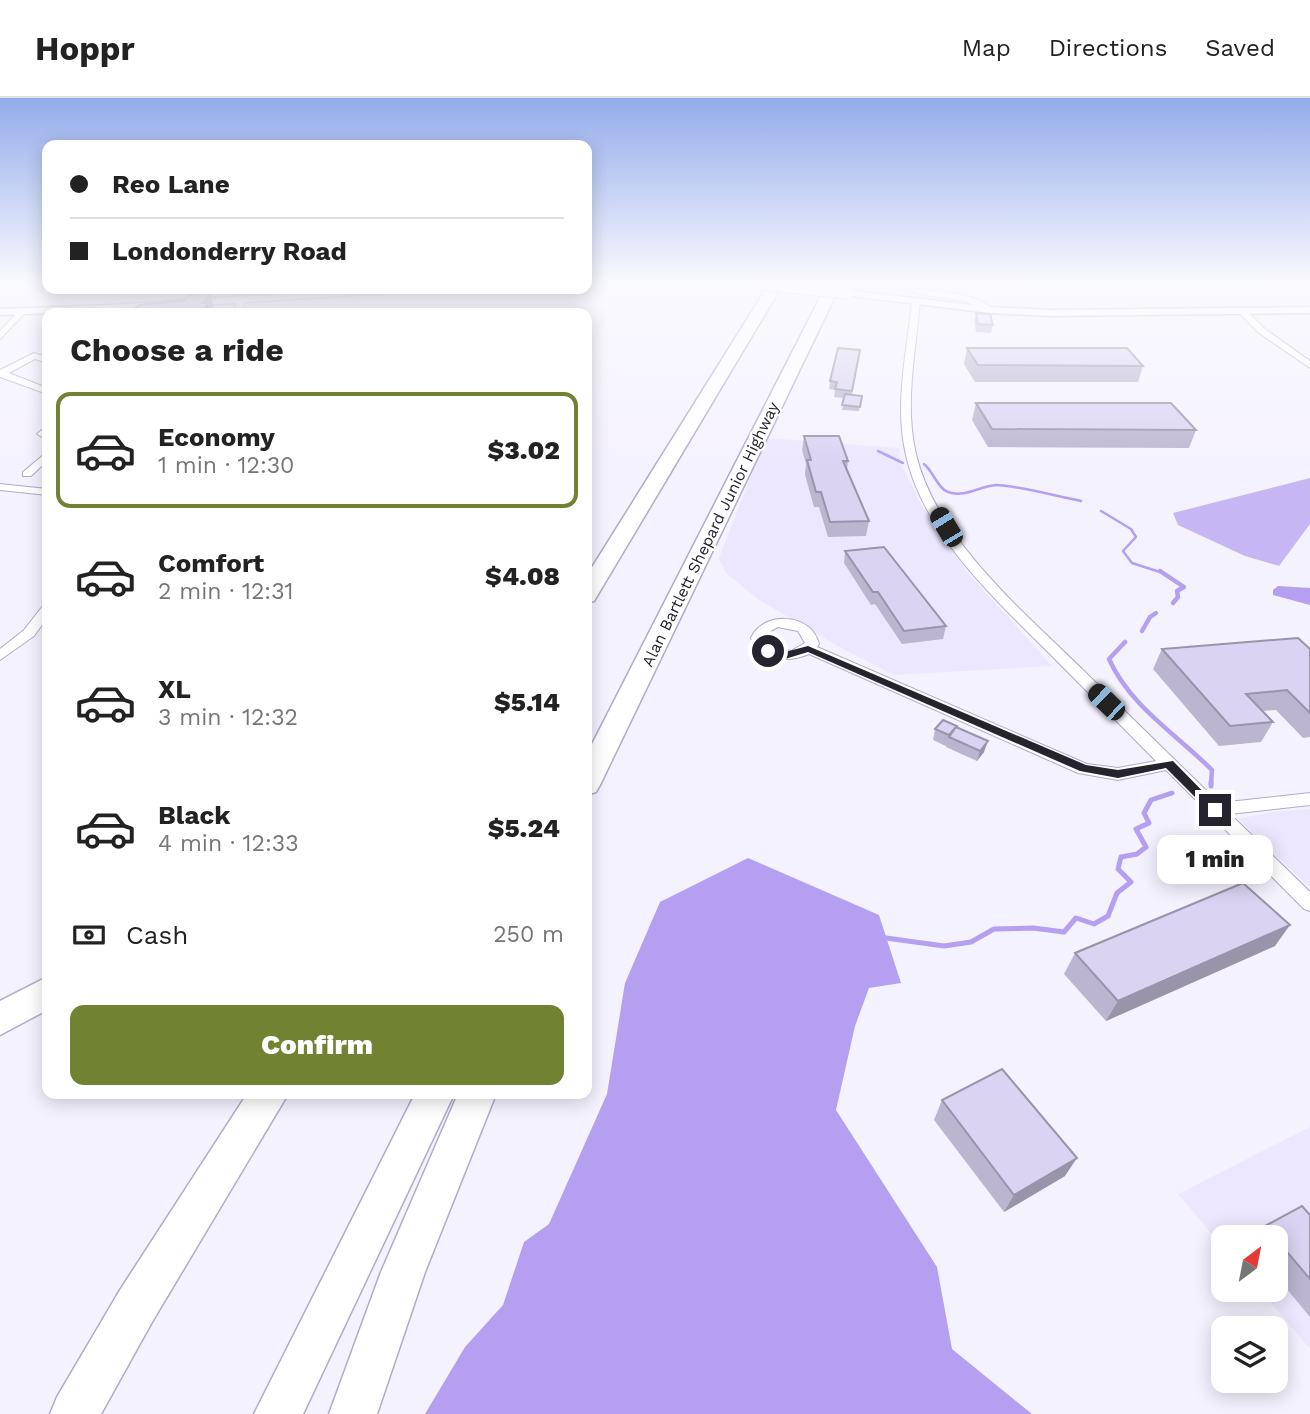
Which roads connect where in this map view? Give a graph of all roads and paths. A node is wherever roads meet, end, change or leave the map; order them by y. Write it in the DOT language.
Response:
graph roads {
  1 [pos="738,345"];
  2 [pos="812,345"];
  3 [pos="912,345"];
  4 [pos="1282,345"];
  5 [pos="42,358"];
  6 [pos="1310,365"];
  7 [pos="1,373"];
  8 [pos="42,389"];
  9 [pos="42,459"];
  10 [pos="663,467"];
  11 [pos="27,474"];
  12 [pos="0,487"];
  13 [pos="42,491"];
  14 [pos="592,556"];
  15 [pos="592,586"];
  16 [pos="42,617"];
  17 [pos="808,649"];
  18 [pos="0,656"];
  19 [pos="608,742"];
  20 [pos="1169,764"];
  21 [pos="592,773"];
  22 [pos="592,786"];
  23 [pos="1310,800"];
  24 [pos="1215,810"];
  25 [pos="1310,904"];
  26 [pos="42,995"];
  27 [pos="0,1019"];
  28 [pos="266,1099"];
  29 [pos="433,1099"];
  30 [pos="475,1099"];
  31 [pos="74,1414"];
  32 [pos="278,1414"];
  33 [pos="353,1414"];
  1 -- 10 [label="highway"];
  2 -- 19 [label="highway, Alan Bartlett Shepard Junior Highway"];
  3 -- 20 [label="street"];
  4 -- 6 [label="street"];
  5 -- 7 [label="street"];
  7 -- 8 [label="street"];
  9 -- 11 [label="street"];
  10 -- 14 [label="highway"];
  10 -- 15 [label="highway"];
  12 -- 13 [label="street"];
  16 -- 18 [label="street"];
  17 -- 20 [label="street"];
  19 -- 21 [label="highway, Alan Bartlett Shepard Junior Highway"];
  19 -- 22 [label="highway"];
  20 -- 24 [label="street"];
  23 -- 24 [label="street"];
  24 -- 25 [label="street"];
  26 -- 27 [label="highway"];
  28 -- 31 [label="highway"];
  29 -- 32 [label="highway"];
  30 -- 33 [label="highway"];
}
